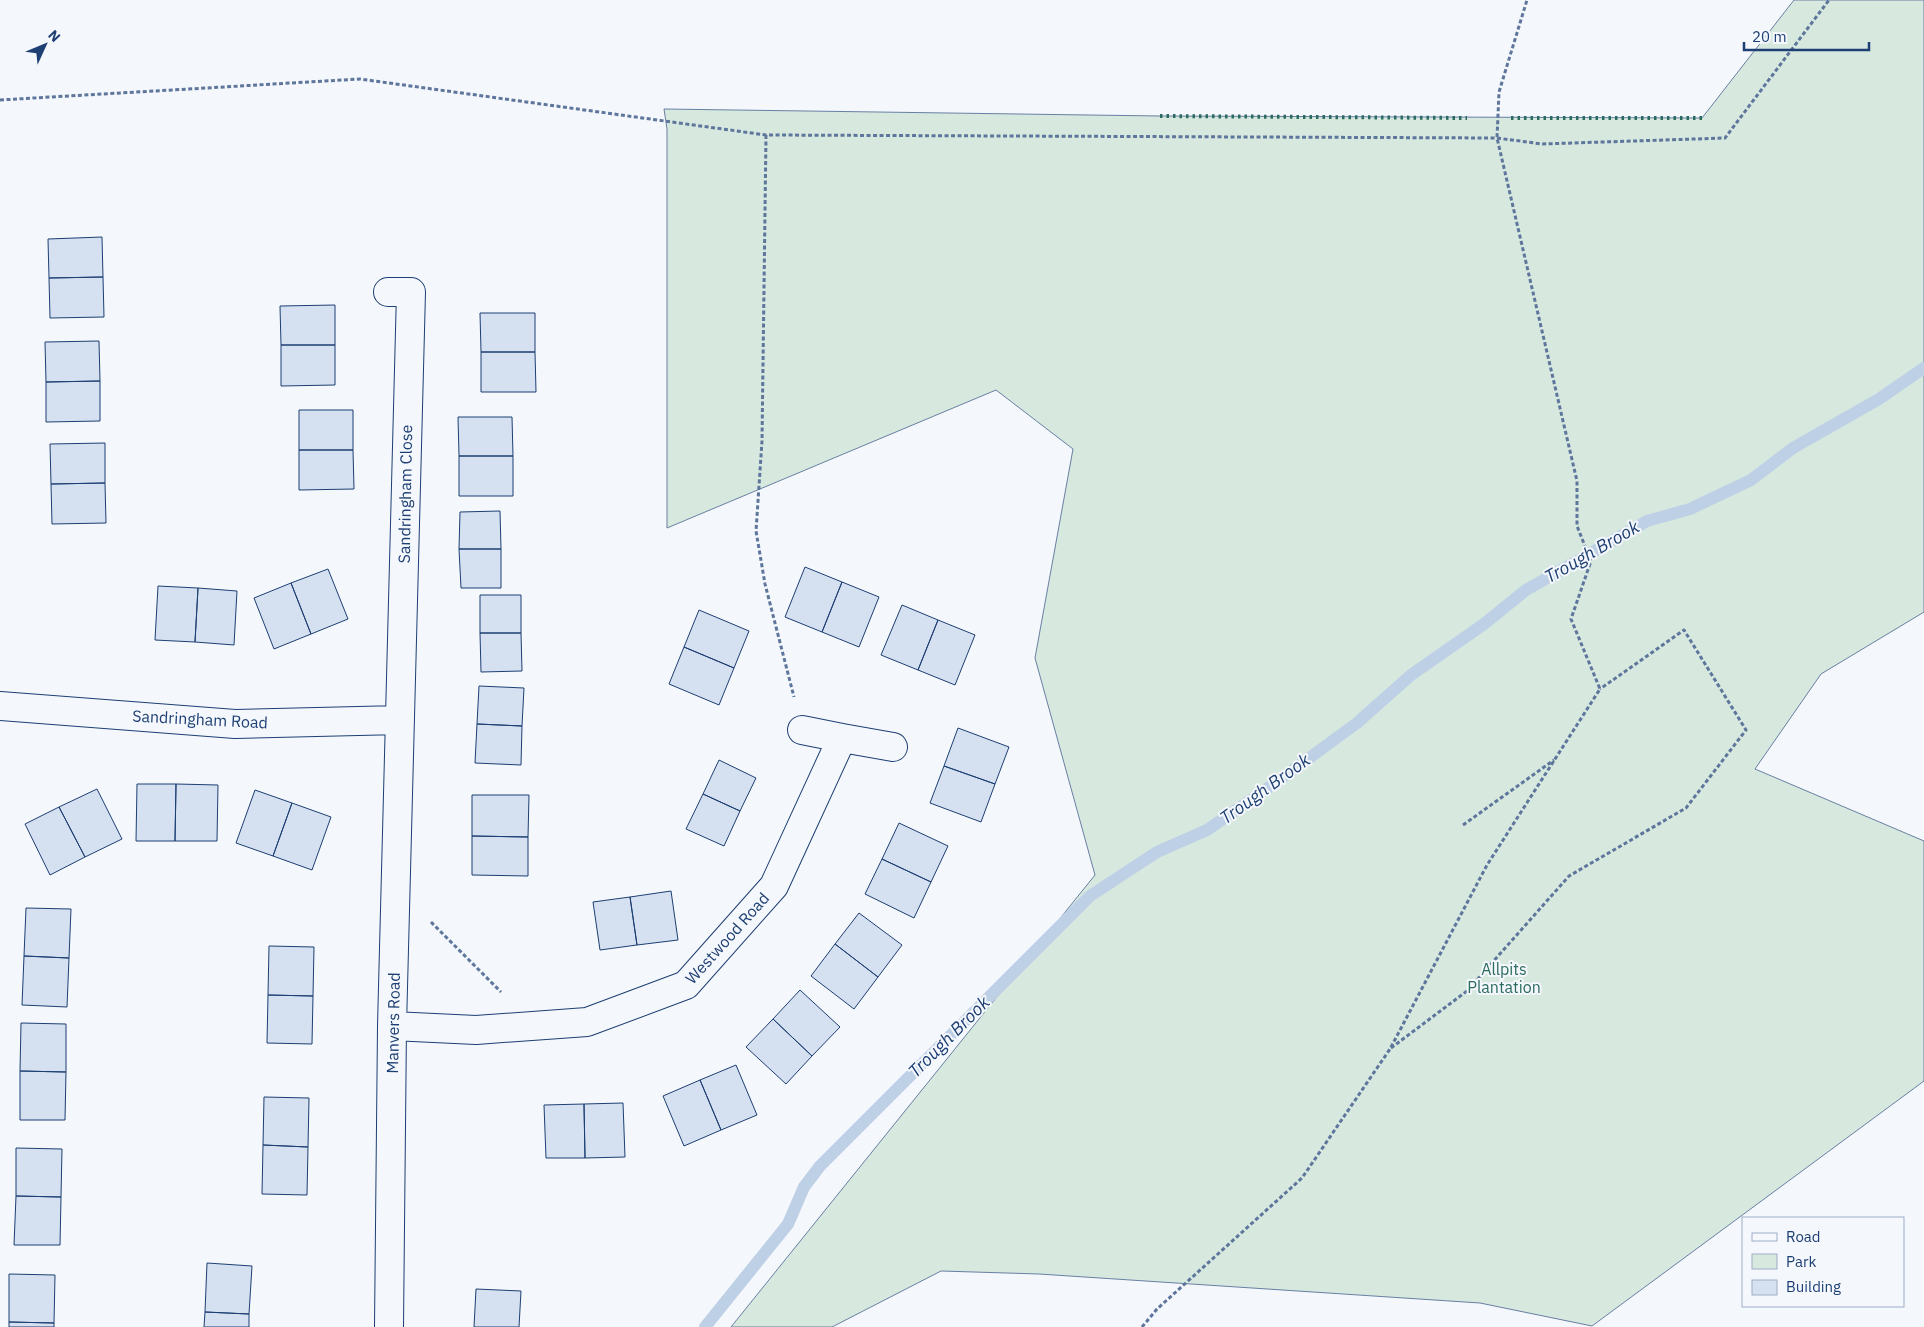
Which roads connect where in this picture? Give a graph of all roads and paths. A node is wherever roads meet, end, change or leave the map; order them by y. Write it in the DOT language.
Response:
graph roads {
  1 [pos="1527,0"];
  2 [pos="1829,0"];
  3 [pos="0,100"];
  4 [pos="766,135"];
  5 [pos="1497,138"];
  6 [pos="388,292"];
  7 [pos="1600,689"];
  8 [pos="0,706"];
  9 [pos="400,720"];
  10 [pos="802,730"];
  11 [pos="842,738"];
  12 [pos="893,747"];
  13 [pos="1557,758"];
  14 [pos="1463,825"];
  15 [pos="396,887"];
  16 [pos="392,1026"];
  17 [pos="535,1026"];
  18 [pos="1390,1049"];
  19 [pos="389,1327"];
  20 [pos="1142,1327"];
  1 -- 5 [label="path"];
  2 -- 5 [label="path"];
  3 -- 4 [label="path"];
  4 -- 5 [label="path"];
  4 -- 10 [label="path"];
  5 -- 7 [label="path"];
  6 -- 9 [label="street, Sandringham Close"];
  7 -- 13 [label="path"];
  7 -- 18 [label="path"];
  8 -- 9 [label="street, Sandringham Road"];
  9 -- 15 [label="street, Manvers Road"];
  10 -- 11 [label="street"];
  11 -- 12 [label="street"];
  11 -- 17 [label="street, Westwood Road"];
  13 -- 14 [label="path"];
  13 -- 18 [label="path"];
  15 -- 16 [label="street, Manvers Road"];
  15 -- 17 [label="path"];
  16 -- 17 [label="street, Westwood Road"];
  16 -- 19 [label="street, Manvers Road"];
  18 -- 20 [label="path"];
}
